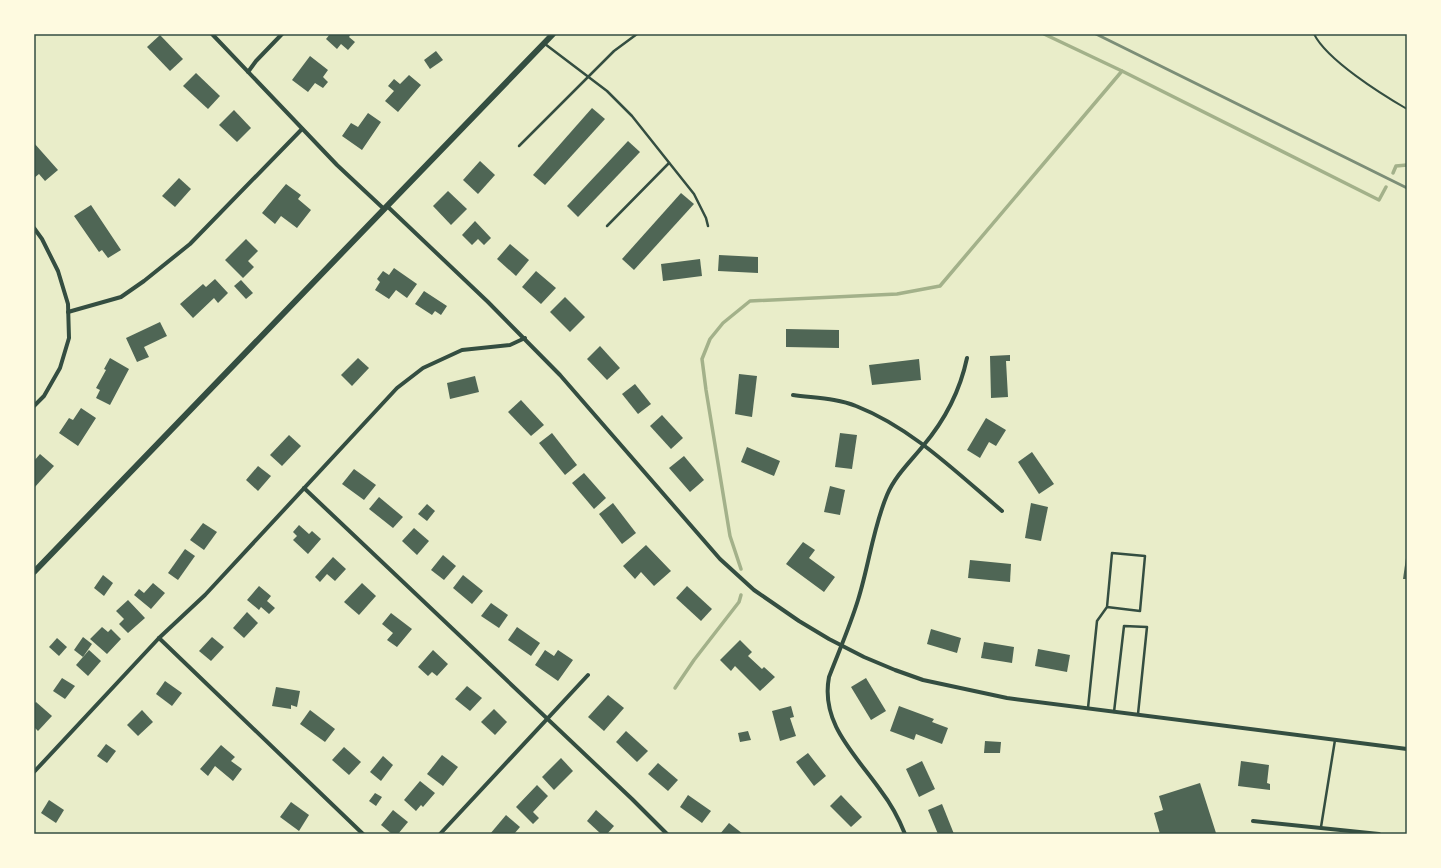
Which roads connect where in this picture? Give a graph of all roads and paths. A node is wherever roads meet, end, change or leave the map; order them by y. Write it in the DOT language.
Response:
graph roads {
  1 [pos="212,34"];
  2 [pos="282,34"];
  3 [pos="553,34"];
  4 [pos="638,34"];
  5 [pos="1314,34"];
  6 [pos="544,43"];
  7 [pos="248,72"];
  8 [pos="590,77"];
  9 [pos="1407,109"];
  10 [pos="302,129"];
  11 [pos="519,146"];
  12 [pos="669,162"];
  13 [pos="386,207"];
  14 [pos="607,226"];
  15 [pos="708,226"];
  16 [pos="34,228"];
  17 [pos="68,312"];
  18 [pos="525,338"];
  19 [pos="967,358"];
  20 [pos="793,395"];
  21 [pos="34,406"];
  22 [pos="924,445"];
  23 [pos="304,488"];
  24 [pos="1002,511"];
  25 [pos="34,572"];
  26 [pos="1108,608"];
  27 [pos="159,638"];
  28 [pos="841,645"];
  29 [pos="588,676"];
  30 [pos="1088,708"];
  31 [pos="1114,712"];
  32 [pos="1138,714"];
  33 [pos="547,719"];
  34 [pos="1335,740"];
  35 [pos="1407,749"];
  36 [pos="34,772"];
  37 [pos="1253,821"];
  38 [pos="1321,827"];
  39 [pos="363,834"];
  40 [pos="440,834"];
  41 [pos="666,834"];
  42 [pos="905,834"];
  43 [pos="1379,834"];
  1 -- 7 [label="street"];
  2 -- 7 [label="street"];
  3 -- 6 [label="street"];
  4 -- 8 [label="lane"];
  5 -- 9 [label="path"];
  6 -- 8 [label="lane"];
  6 -- 13 [label="street"];
  7 -- 10 [label="street"];
  8 -- 11 [label="lane"];
  8 -- 12 [label="lane"];
  10 -- 13 [label="street"];
  10 -- 17 [label="street"];
  12 -- 14 [label="lane"];
  12 -- 15 [label="lane"];
  13 -- 18 [label="street"];
  13 -- 25 [label="street"];
  16 -- 17 [label="street"];
  17 -- 21 [label="street"];
  18 -- 23 [label="street"];
  18 -- 28 [label="street"];
  19 -- 22 [label="street"];
  20 -- 22 [label="street"];
  22 -- 24 [label="street"];
  22 -- 28 [label="street"];
  23 -- 27 [label="street"];
  23 -- 33 [label="street"];
  26 -- 26 [label="lane"];
  26 -- 30 [label="lane"];
  27 -- 36 [label="street"];
  27 -- 39 [label="street"];
  28 -- 30 [label="street"];
  28 -- 42 [label="street"];
  29 -- 33 [label="street"];
  30 -- 31 [label="street"];
  31 -- 32 [label="street"];
  31 -- 32 [label="lane"];
  32 -- 34 [label="street"];
  33 -- 40 [label="street"];
  33 -- 41 [label="street"];
  34 -- 35 [label="street"];
  34 -- 38 [label="lane"];
  37 -- 38 [label="street"];
  38 -- 43 [label="street"];
}
